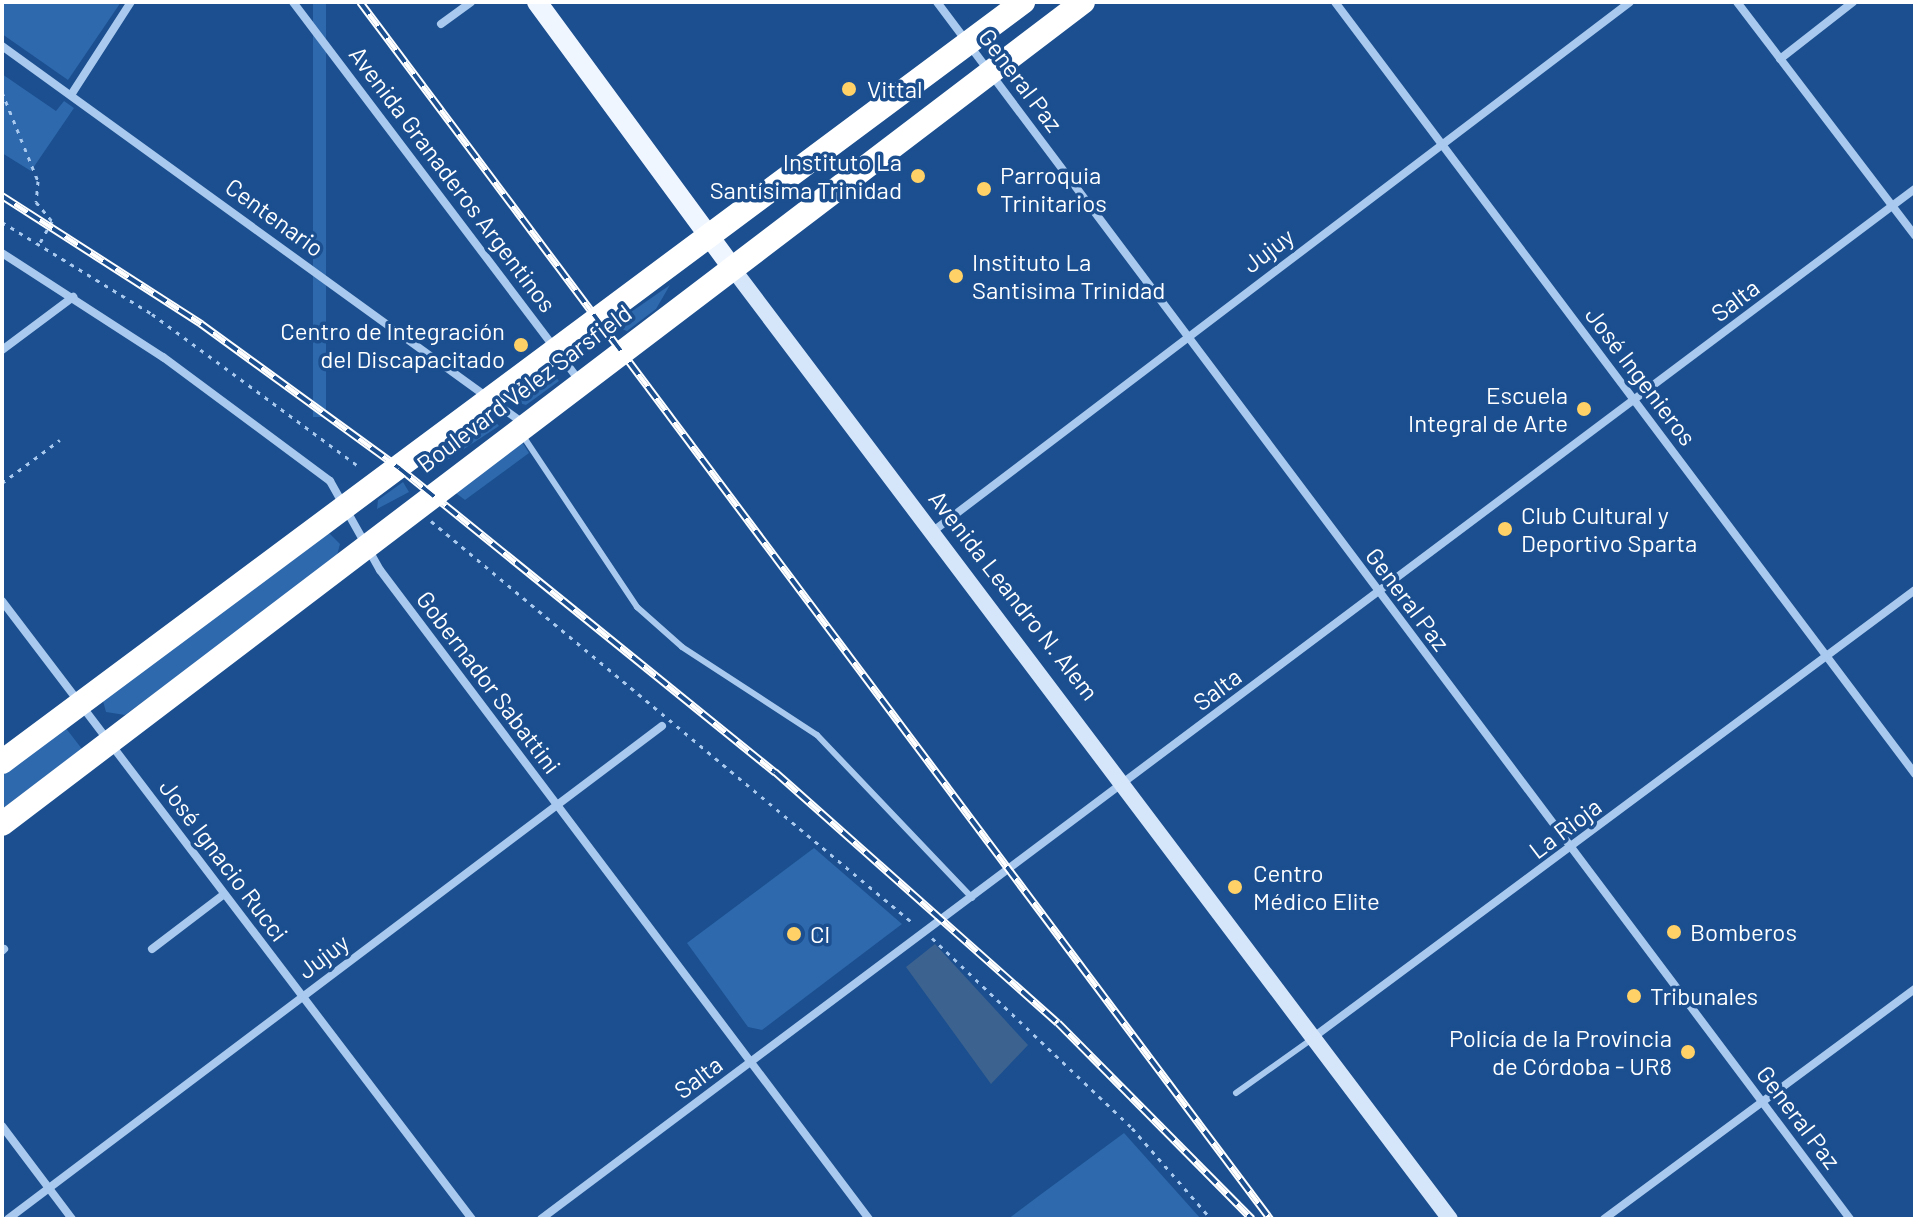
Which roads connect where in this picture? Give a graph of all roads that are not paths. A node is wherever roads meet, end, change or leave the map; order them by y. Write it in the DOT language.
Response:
graph roads {
  1 [pos="131,2"];
  2 [pos="293,2"];
  3 [pos="471,2"];
  4 [pos="537,2"];
  5 [pos="937,2"];
  6 [pos="1023,2"];
  7 [pos="1083,2"];
  8 [pos="1335,2"];
  9 [pos="1630,2"];
  10 [pos="1737,2"];
  11 [pos="1853,2"];
  12 [pos="441,24"];
  13 [pos="968,43"];
  14 [pos="2,46"];
  15 [pos="1780,59"];
  16 [pos="990,72"];
  17 [pos="71,95"];
  18 [pos="1442,144"];
  19 [pos="1915,189"];
  20 [pos="1893,206"];
  21 [pos="1915,236"];
  22 [pos="710,239"];
  23 [pos="2,253"];
  24 [pos="733,269"];
  25 [pos="73,297"];
  26 [pos="1188,335"];
  27 [pos="2,350"];
  28 [pos="559,353"];
  29 [pos="580,381"];
  30 [pos="494,400"];
  31 [pos="1634,400"];
  32 [pos="520,425"];
  33 [pos="347,506"];
  34 [pos="932,532"];
  35 [pos="365,543"];
  36 [pos="1915,590"];
  37 [pos="1378,593"];
  38 [pos="2,601"];
  39 [pos="1827,656"];
  40 [pos="79,703"];
  41 [pos="662,726"];
  42 [pos="110,743"];
  43 [pos="2,762"];
  44 [pos="1915,774"];
  45 [pos="1125,782"];
  46 [pos="556,805"];
  47 [pos="2,824"];
  48 [pos="1571,848"];
  49 [pos="223,895"];
  50 [pos="972,898"];
  51 [pos="152,949"];
  52 [pos="1915,989"];
  53 [pos="303,995"];
  54 [pos="1315,1036"];
  55 [pos="750,1062"];
  56 [pos="1236,1093"];
  57 [pos="1762,1101"];
  58 [pos="2,1126"];
  59 [pos="49,1189"];
  60 [pos="8,1219"];
  61 [pos="72,1219"];
  62 [pos="472,1219"];
  63 [pos="541,1219"];
  64 [pos="869,1219"];
  65 [pos="1450,1219"];
  66 [pos="1604,1219"];
  67 [pos="1850,1219"];
  1 -- 17 [label="street"];
  2 -- 28 [label="street, Avenida Granaderos Argentinos"];
  3 -- 12 [label="street"];
  4 -- 22 [label="main road, Avenida Leandro N. Alem"];
  5 -- 13 [label="street, General Paz"];
  6 -- 13 [label="highway, Boulevard Vélez Sarsfield"];
  7 -- 16 [label="highway, Boulevard Vélez Sarsfield"];
  8 -- 18 [label="street, José Ingenieros"];
  9 -- 18 [label="street, Jujuy"];
  10 -- 15 [label="street"];
  11 -- 15 [label="street"];
  13 -- 16 [label="street, General Paz"];
  13 -- 22 [label="highway, Boulevard Vélez Sarsfield"];
  14 -- 17 [label="street, Centenario"];
  15 -- 20 [label="street"];
  16 -- 24 [label="highway, Boulevard Vélez Sarsfield"];
  16 -- 26 [label="street, General Paz"];
  17 -- 30 [label="street, Centenario"];
  18 -- 26 [label="street, Jujuy"];
  18 -- 31 [label="street, José Ingenieros"];
  19 -- 20 [label="street, Salta"];
  20 -- 21 [label="street"];
  20 -- 31 [label="street, Salta"];
  22 -- 24 [label="main road, Avenida Leandro N. Alem"];
  22 -- 28 [label="highway, Boulevard Vélez Sarsfield"];
  23 -- 25 [label="street, Gobernador Sabattini"];
  24 -- 29 [label="highway, Boulevard Vélez Sarsfield"];
  24 -- 34 [label="street, Avenida Leandro N. Alem"];
  25 -- 27 [label="street"];
  25 -- 33 [label="street, Gobernador Sabattini"];
  26 -- 34 [label="street, Jujuy"];
  26 -- 37 [label="street, General Paz"];
  28 -- 29 [label="street, Avenida Granaderos Argentinos"];
  28 -- 30 [label="highway, Boulevard Vélez Sarsfield"];
  29 -- 32 [label="highway, Boulevard Vélez Sarsfield"];
  30 -- 32 [label="street, Centenario"];
  30 -- 33 [label="highway, Boulevard Vélez Sarsfield"];
  31 -- 37 [label="street, Salta"];
  31 -- 39 [label="street, José Ingenieros"];
  32 -- 35 [label="highway, Boulevard Vélez Sarsfield"];
  32 -- 50 [label="lane"];
  33 -- 35 [label="street, Gobernador Sabattini"];
  33 -- 40 [label="highway, Boulevard Vélez Sarsfield"];
  34 -- 45 [label="street, Avenida Leandro N. Alem"];
  35 -- 42 [label="highway, Boulevard Vélez Sarsfield"];
  35 -- 46 [label="street, Gobernador Sabattini"];
  36 -- 39 [label="street, La Rioja"];
  37 -- 45 [label="street, Salta"];
  37 -- 48 [label="street, General Paz"];
  38 -- 40 [label="street, José Ignacio Rucci"];
  39 -- 44 [label="street, José Ingenieros"];
  39 -- 48 [label="street, La Rioja"];
  40 -- 42 [label="street, José Ignacio Rucci"];
  40 -- 43 [label="highway, Boulevard Vélez Sarsfield"];
  41 -- 46 [label="street, Jujuy"];
  42 -- 47 [label="highway, Boulevard Vélez Sarsfield"];
  42 -- 49 [label="street, José Ignacio Rucci"];
  45 -- 50 [label="street, Salta"];
  45 -- 54 [label="street, Avenida Leandro N. Alem"];
  46 -- 53 [label="street, Jujuy"];
  46 -- 55 [label="street, Gobernador Sabattini"];
  48 -- 54 [label="street, La Rioja"];
  48 -- 57 [label="street, General Paz"];
  49 -- 51 [label="street"];
  49 -- 53 [label="street, José Ignacio Rucci"];
  50 -- 55 [label="street, Salta"];
  52 -- 57 [label="street"];
  53 -- 59 [label="street, Jujuy"];
  53 -- 62 [label="street, José Ignacio Rucci"];
  54 -- 56 [label="lane, La Rioja"];
  54 -- 65 [label="street, Avenida Leandro N. Alem"];
  55 -- 63 [label="street, Salta"];
  55 -- 64 [label="street, Gobernador Sabattini"];
  57 -- 66 [label="street"];
  57 -- 67 [label="street, General Paz"];
  58 -- 59 [label="street"];
  59 -- 60 [label="street, Jujuy"];
  59 -- 61 [label="street"];
}
